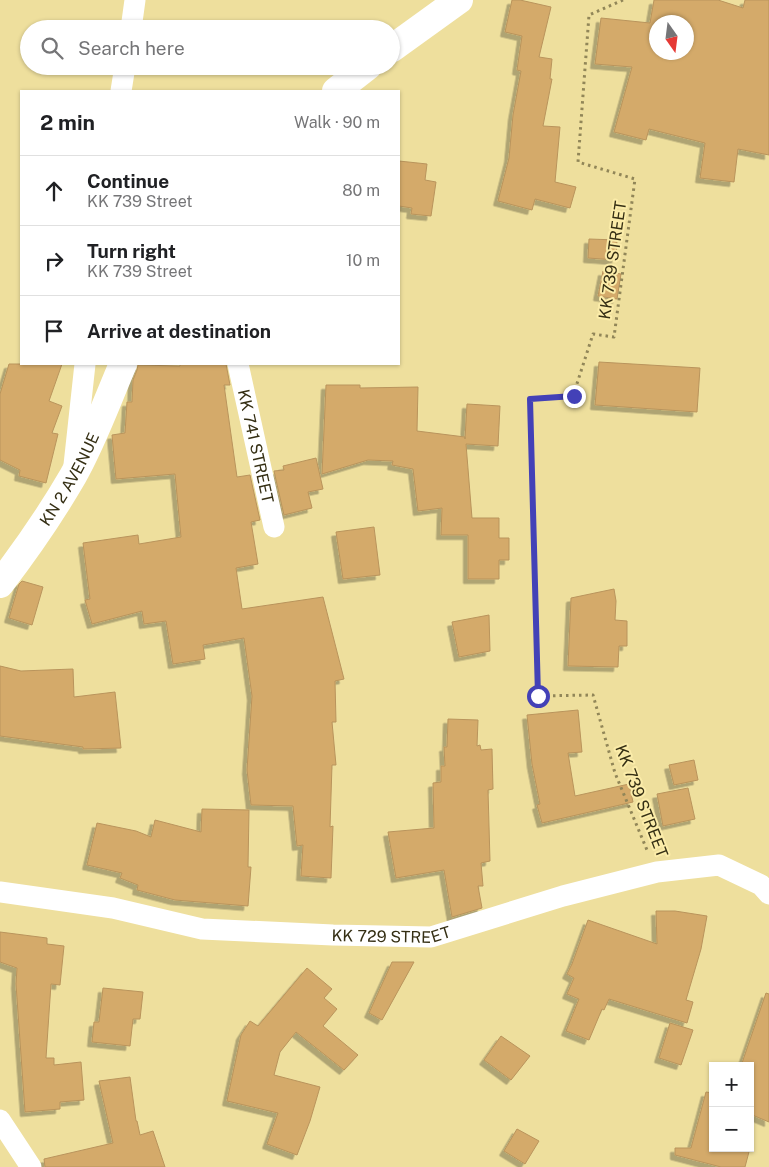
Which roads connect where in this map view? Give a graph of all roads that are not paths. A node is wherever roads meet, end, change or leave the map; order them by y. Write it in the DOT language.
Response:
graph roads {
  1 [pos="135,0"];
  2 [pos="459,0"];
  3 [pos="132,20"];
  4 [pos="400,43"];
  5 [pos="123,75"];
  6 [pos="356,75"];
  7 [pos="120,90"];
  8 [pos="337,90"];
  9 [pos="85,365"];
  10 [pos="124,365"];
  11 [pos="238,365"];
  12 [pos="73,475"];
  13 [pos="274,527"];
  14 [pos="0,584"];
  15 [pos="0,892"];
  16 [pos="769,894"];
  17 [pos="0,1120"];
  18 [pos="31,1167"];
  1 -- 3 [label="street"];
  2 -- 4 [label="street"];
  5 -- 7 [label="street"];
  6 -- 8 [label="street"];
  9 -- 12 [label="street"];
  10 -- 12 [label="street, KN 2 AVENUE"];
  11 -- 13 [label="street, KK 741 STREET"];
  12 -- 14 [label="street, KN 2 AVENUE"];
  15 -- 16 [label="street, KK 729 STREET"];
  17 -- 18 [label="street"];
}
